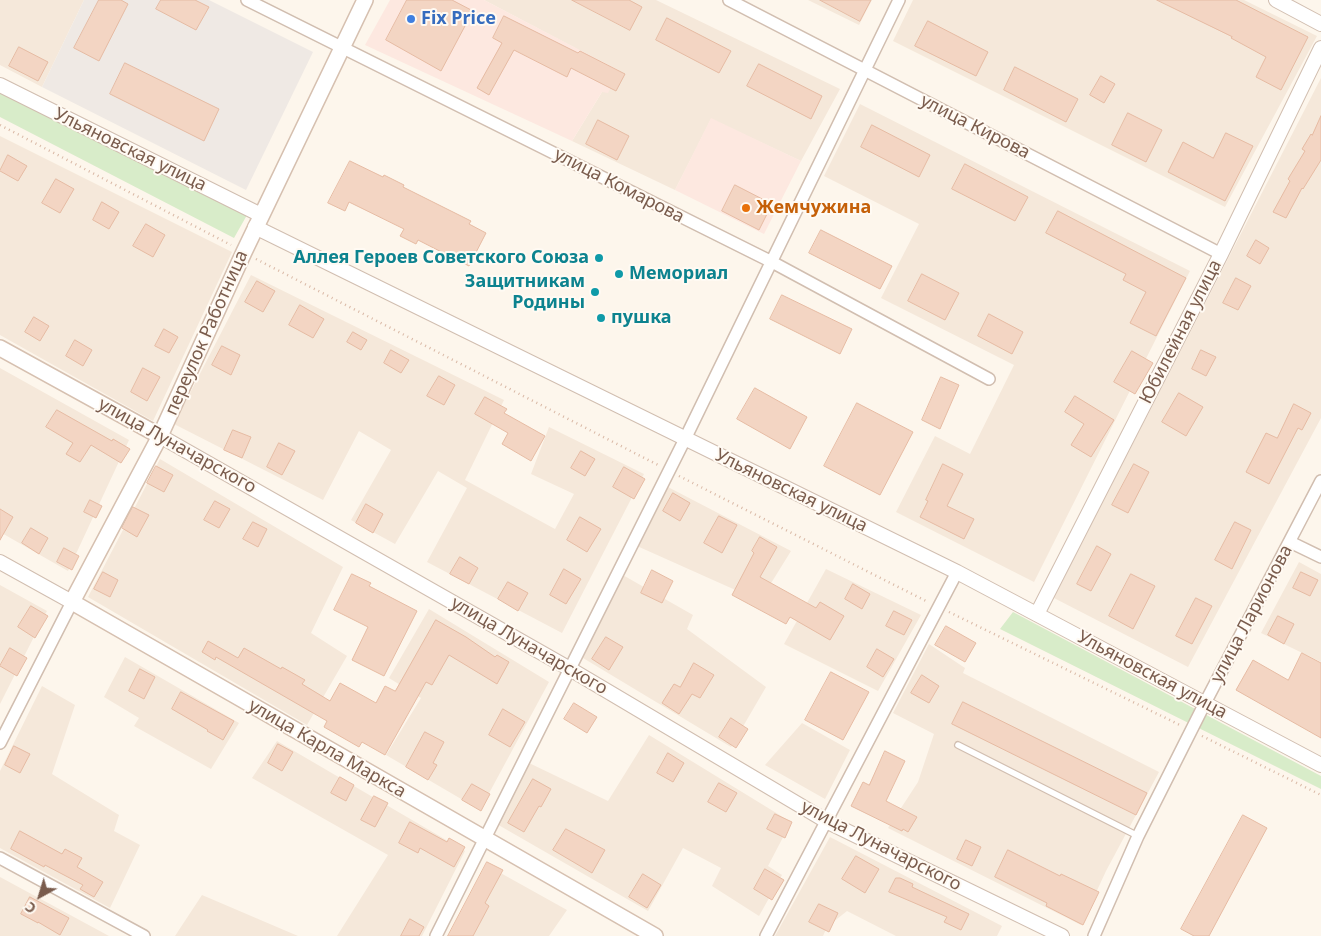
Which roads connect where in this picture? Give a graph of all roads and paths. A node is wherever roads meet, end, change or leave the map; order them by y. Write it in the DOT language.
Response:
graph roads {
  1 [pos="247,0"];
  2 [pos="365,0"];
  3 [pos="729,0"];
  4 [pos="898,0"];
  5 [pos="1276,0"];
  6 [pos="1321,24"];
  7 [pos="341,47"];
  8 [pos="1321,48"];
  9 [pos="864,70"];
  10 [pos="0,85"];
  11 [pos="0,125"];
  12 [pos="258,221"];
  13 [pos="244,252"];
  14 [pos="1221,254"];
  15 [pos="772,262"];
  16 [pos="0,348"];
  17 [pos="988,379"];
  18 [pos="160,436"];
  19 [pos="685,439"];
  20 [pos="669,471"];
  21 [pos="1321,481"];
  22 [pos="1290,542"];
  23 [pos="1321,557"];
  24 [pos="0,562"];
  25 [pos="957,572"];
  26 [pos="72,602"];
  27 [pos="939,607"];
  28 [pos="1037,614"];
  29 [pos="570,669"];
  30 [pos="1205,703"];
  31 [pos="1192,731"];
  32 [pos="0,743"];
  33 [pos="958,745"];
  34 [pos="1321,765"];
  35 [pos="1321,795"];
  36 [pos="828,822"];
  37 [pos="1138,836"];
  38 [pos="484,839"];
  39 [pos="0,858"];
  40 [pos="144,936"];
  41 [pos="436,936"];
  42 [pos="655,936"];
  43 [pos="766,936"];
  44 [pos="1062,936"];
  45 [pos="1094,936"];
  1 -- 7 [label="street, улица Комарова"];
  2 -- 7 [label="main road, переулок Работница"];
  3 -- 9 [label="street, улица Кирова"];
  4 -- 9 [label="street"];
  5 -- 6 [label="street"];
  7 -- 12 [label="main road, переулок Работница"];
  7 -- 15 [label="street, улица Комарова"];
  8 -- 14 [label="street, Юбилейная улица"];
  9 -- 14 [label="street, улица Кирова"];
  9 -- 15 [label="street"];
  10 -- 12 [label="street, Ульяновская улица"];
  11 -- 13 [label="path"];
  12 -- 13 [label="main road, переулок Работница"];
  12 -- 19 [label="street, Ульяновская улица"];
  13 -- 18 [label="main road, переулок Работница"];
  13 -- 20 [label="path"];
  14 -- 28 [label="street, Юбилейная улица"];
  15 -- 17 [label="street, улица Комарова"];
  15 -- 19 [label="street"];
  16 -- 18 [label="main road, улица Луначарского"];
  18 -- 26 [label="main road, переулок Работница"];
  18 -- 29 [label="street, улица Луначарского"];
  19 -- 20 [label="street"];
  19 -- 25 [label="street, Ульяновская улица"];
  20 -- 27 [label="path"];
  20 -- 29 [label="street"];
  21 -- 22 [label="street, улица Ларионова"];
  22 -- 23 [label="street"];
  22 -- 30 [label="street, улица Ларионова"];
  24 -- 26 [label="street, улица Карла Маркса"];
  25 -- 27 [label="street"];
  25 -- 28 [label="street, Ульяновская улица"];
  26 -- 32 [label="street, переулок Работница"];
  26 -- 38 [label="main road, улица Карла Маркса"];
  27 -- 31 [label="path"];
  27 -- 36 [label="street"];
  28 -- 30 [label="street, Ульяновская улица"];
  29 -- 36 [label="street, улица Луначарского"];
  29 -- 38 [label="street"];
  30 -- 31 [label="street, улица Ларионова"];
  30 -- 34 [label="street, Ульяновская улица"];
  31 -- 35 [label="path"];
  31 -- 37 [label="street, улица Ларионова"];
  33 -- 37 [label="lane"];
  36 -- 43 [label="street"];
  36 -- 44 [label="street, улица Луначарского"];
  37 -- 45 [label="street, улица Ларионова"];
  38 -- 41 [label="street"];
  38 -- 42 [label="main road, улица Карла Маркса"];
  39 -- 40 [label="street"];
}
